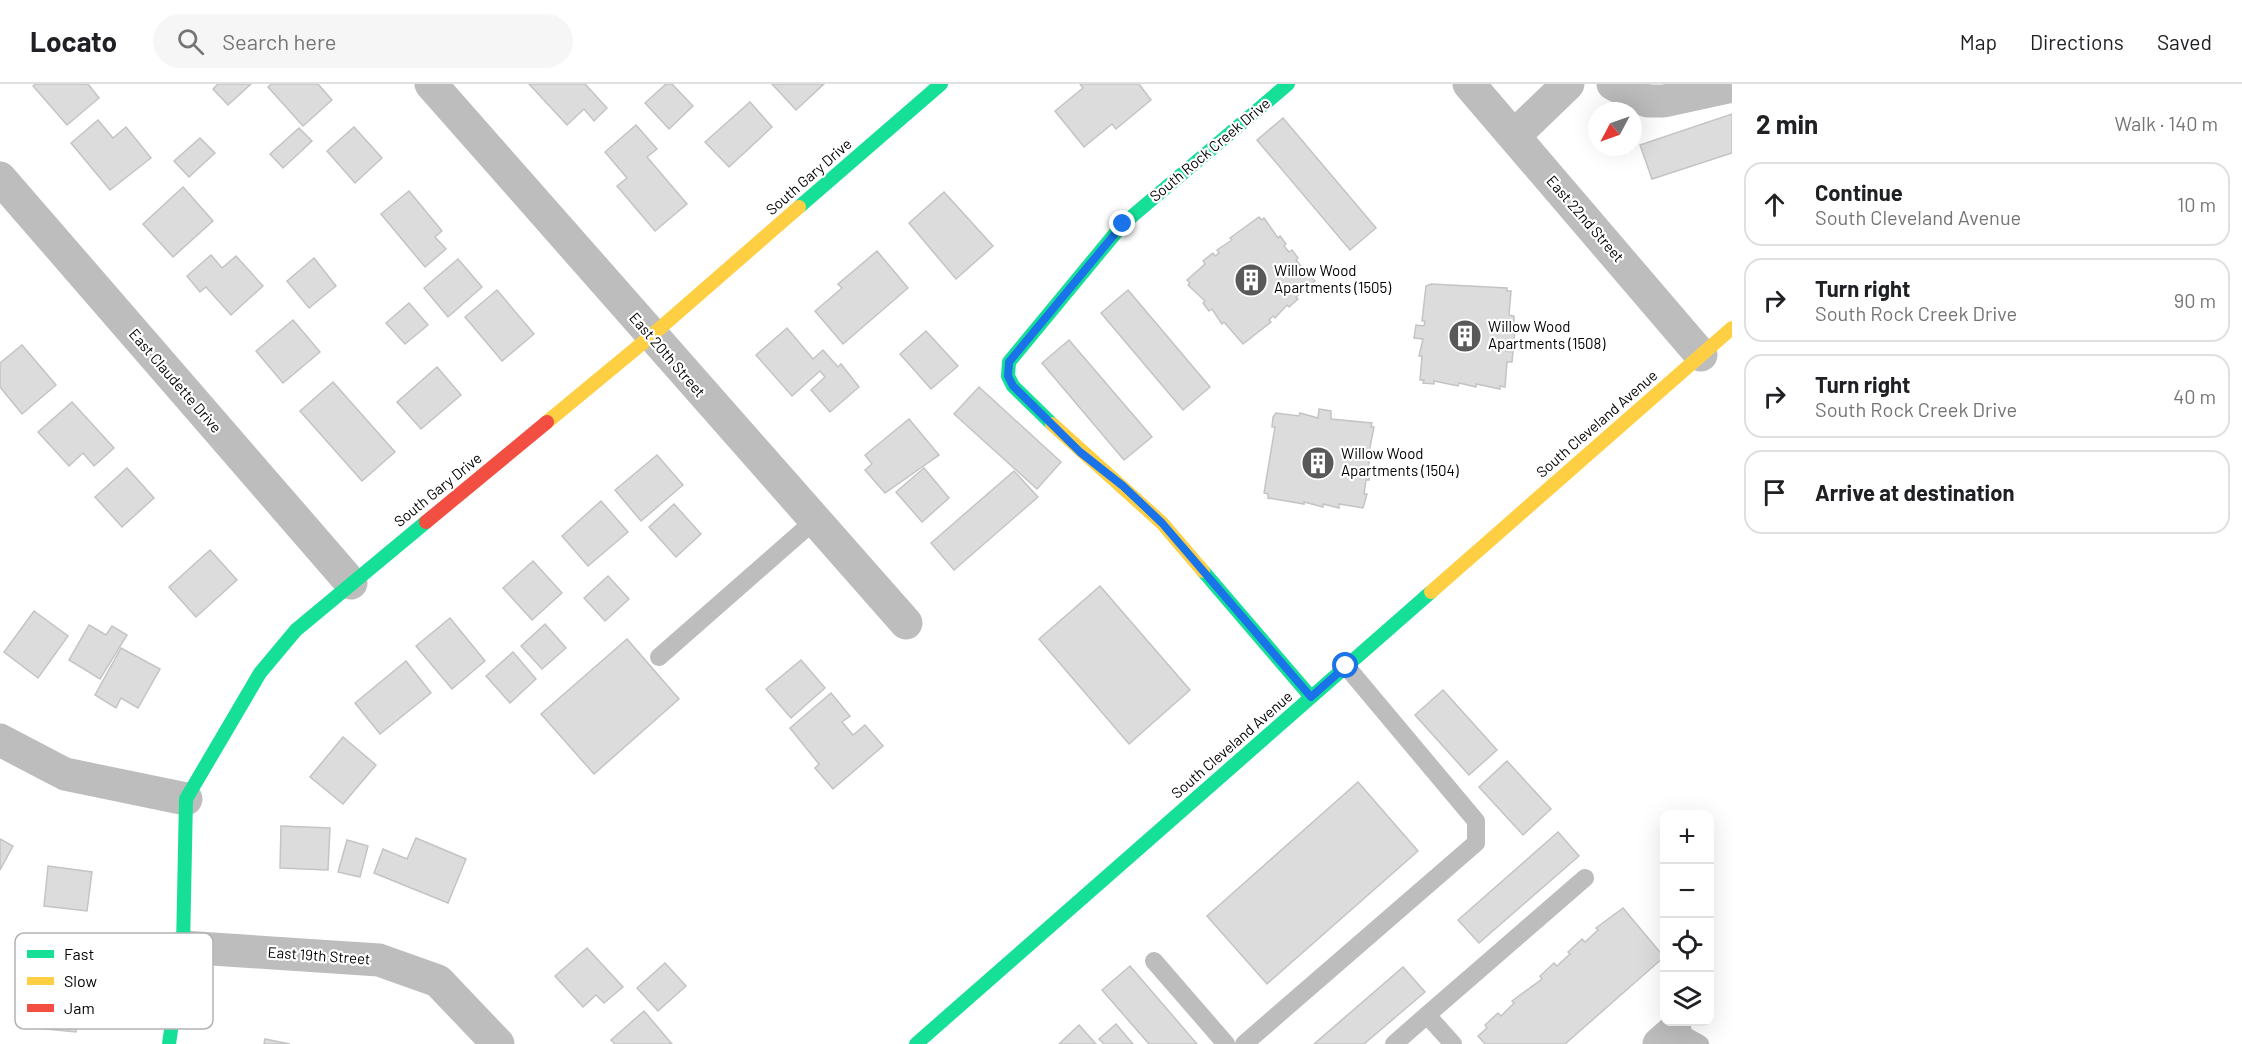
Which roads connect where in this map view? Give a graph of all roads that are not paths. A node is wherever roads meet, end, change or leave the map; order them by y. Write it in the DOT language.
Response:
graph roads {
  1 [pos="431,84"];
  2 [pos="941,84"];
  3 [pos="1288,84"];
  4 [pos="1469,84"];
  5 [pos="1568,84"];
  6 [pos="1613,84"];
  7 [pos="1732,86"];
  8 [pos="1514,136"];
  9 [pos="0,178"];
  10 [pos="1732,327"];
  11 [pos="651,336"];
  12 [pos="1701,355"];
  13 [pos="814,521"];
  14 [pos="351,583"];
  15 [pos="906,623"];
  16 [pos="659,657"];
  17 [pos="1346,666"];
  18 [pos="1311,697"];
  19 [pos="0,740"];
  20 [pos="186,799"];
  21 [pos="1585,878"];
  22 [pos="183,933"];
  23 [pos="213,949"];
  24 [pos="1154,961"];
  25 [pos="1427,1015"];
  26 [pos="171,1029"];
  27 [pos="169,1044"];
  28 [pos="498,1044"];
  29 [pos="915,1044"];
  30 [pos="1226,1044"];
  31 [pos="1244,1044"];
  32 [pos="1394,1044"];
  33 [pos="1453,1044"];
  1 -- 11 [label="street, East 20th Street"];
  2 -- 11 [label="street, South Gary Drive"];
  3 -- 18 [label="street, South Rock Creek Drive"];
  4 -- 8 [label="street, East 22nd Street"];
  5 -- 8 [label="street"];
  6 -- 7 [label="street"];
  8 -- 12 [label="street, East 22nd Street"];
  9 -- 14 [label="street, East Claudette Drive"];
  10 -- 12 [label="street, South Cleveland Avenue"];
  11 -- 13 [label="street, East 20th Street"];
  11 -- 14 [label="street, South Gary Drive"];
  12 -- 17 [label="street, South Cleveland Avenue"];
  13 -- 15 [label="street, East 20th Street"];
  13 -- 16 [label="lane"];
  14 -- 20 [label="street, South Gary Drive"];
  17 -- 18 [label="street, South Cleveland Avenue"];
  17 -- 31 [label="lane"];
  18 -- 29 [label="street, South Cleveland Avenue"];
  19 -- 20 [label="street"];
  20 -- 22 [label="street, South Gary Drive"];
  21 -- 25 [label="lane"];
  23 -- 28 [label="street, East 19th Street"];
  24 -- 30 [label="lane"];
  25 -- 32 [label="lane"];
  25 -- 33 [label="lane"];
  26 -- 27 [label="street, South Gary Drive"];
}
